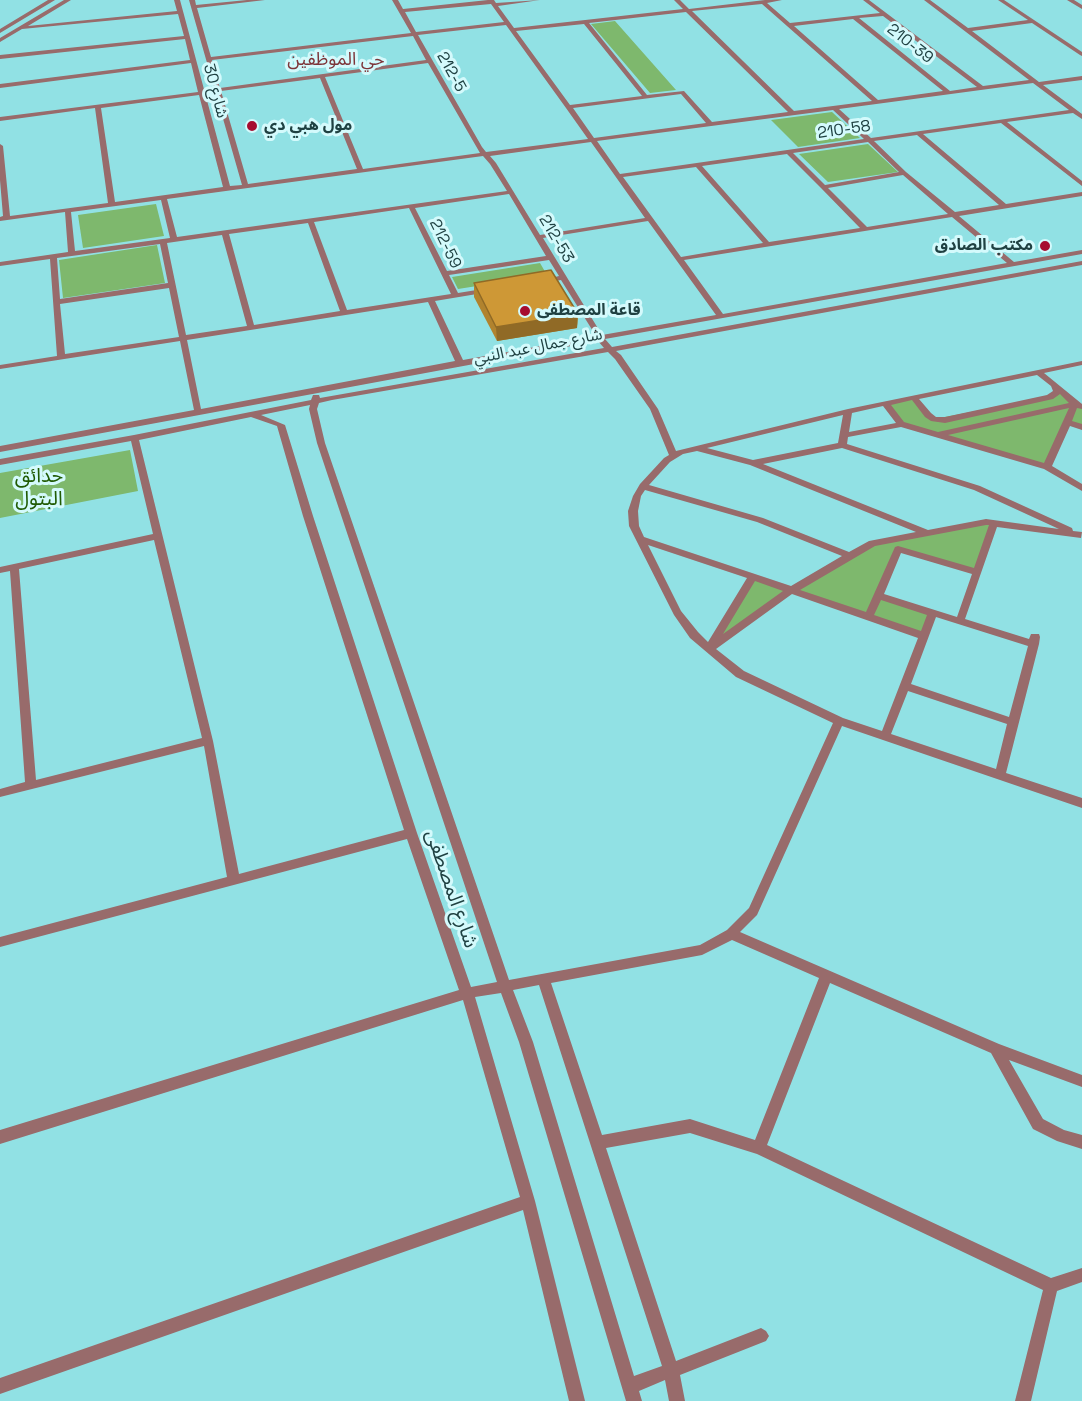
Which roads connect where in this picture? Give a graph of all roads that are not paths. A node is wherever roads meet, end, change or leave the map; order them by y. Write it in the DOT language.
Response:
graph roads {
  1 [pos="52,0"];
  2 [pos="68,0"];
  3 [pos="177,0"];
  4 [pos="261,0"];
  5 [pos="394,0"];
  6 [pos="537,0"];
  7 [pos="677,0"];
  8 [pos="779,0"];
  9 [pos="866,0"];
  10 [pos="927,0"];
  11 [pos="1001,0"];
  12 [pos="1070,0"];
  13 [pos="492,2"];
  14 [pos="763,2"];
  15 [pos="193,3"];
  16 [pos="1082,7"];
  17 [pos="688,10"];
  18 [pos="401,11"];
  19 [pos="180,12"];
  20 [pos="884,14"];
  21 [pos="854,17"];
  22 [pos="1033,21"];
  23 [pos="585,22"];
  24 [pos="507,23"];
  25 [pos="789,25"];
  26 [pos="20,28"];
  27 [pos="513,30"];
  28 [pos="967,30"];
  29 [pos="0,31"];
  30 [pos="415,34"];
  31 [pos="187,37"];
  32 [pos="0,40"];
  33 [pos="1082,45"];
  34 [pos="1070,46"];
  35 [pos="1082,54"];
  36 [pos="0,57"];
  37 [pos="209,59"];
  38 [pos="193,61"];
  39 [pos="430,62"];
  40 [pos="322,76"];
  41 [pos="1082,78"];
  42 [pos="1036,83"];
  43 [pos="0,86"];
  44 [pos="982,88"];
  45 [pos="209,91"];
  46 [pos="949,93"];
  47 [pos="646,97"];
  48 [pos="878,103"];
  49 [pos="98,106"];
  50 [pos="568,107"];
  51 [pos="835,108"];
  52 [pos="1074,111"];
  53 [pos="794,114"];
  54 [pos="1082,117"];
  55 [pos="0,119"];
  56 [pos="1002,121"];
  57 [pos="711,125"];
  58 [pos="918,133"];
  59 [pos="869,140"];
  60 [pos="593,141"];
  61 [pos="0,146"];
  62 [pos="789,152"];
  63 [pos="486,156"];
  64 [pos="698,165"];
  65 [pos="361,171"];
  66 [pos="904,173"];
  67 [pos="618,176"];
  68 [pos="245,183"];
  69 [pos="1082,184"];
  70 [pos="226,185"];
  71 [pos="823,187"];
  72 [pos="511,192"];
  73 [pos="1082,195"];
  74 [pos="164,198"];
  75 [pos="112,205"];
  76 [pos="411,206"];
  77 [pos="1005,207"];
  78 [pos="68,211"];
  79 [pos="955,215"];
  80 [pos="3,219"];
  81 [pos="649,219"];
  82 [pos="310,220"];
  83 [pos="865,230"];
  84 [pos="225,232"];
  85 [pos="538,237"];
  86 [pos="174,240"];
  87 [pos="163,241"];
  88 [pos="768,245"];
  89 [pos="1082,252"];
  90 [pos="72,254"];
  91 [pos="53,257"];
  92 [pos="551,257"];
  93 [pos="679,260"];
  94 [pos="1082,263"];
  95 [pos="0,264"];
  96 [pos="1012,264"];
  97 [pos="444,274"];
  98 [pos="563,278"];
  99 [pos="531,283"];
  100 [pos="172,285"];
  101 [pos="498,288"];
  102 [pos="455,295"];
  103 [pos="430,299"];
  104 [pos="57,302"];
  105 [pos="345,312"];
  106 [pos="721,317"];
  107 [pos="251,327"];
  108 [pos="183,338"];
  109 [pos="601,339"];
  110 [pos="609,350"];
  111 [pos="61,357"];
  112 [pos="460,363"];
  113 [pos="1082,363"];
  114 [pos="0,367"];
  115 [pos="1038,372"];
  116 [pos="1055,385"];
  117 [pos="316,396"];
  118 [pos="914,398"];
  119 [pos="885,403"];
  120 [pos="1078,405"];
  121 [pos="211,410"];
  122 [pos="848,411"];
  123 [pos="198,412"];
  124 [pos="251,414"];
  125 [pos="213,422"];
  126 [pos="1067,422"];
  127 [pos="901,424"];
  128 [pos="1082,427"];
  129 [pos="938,435"];
  130 [pos="134,438"];
  131 [pos="843,440"];
  132 [pos="0,448"];
  133 [pos="696,448"];
  134 [pos="673,455"];
  135 [pos="0,462"];
  136 [pos="753,463"];
  137 [pos="1047,467"];
  138 [pos="644,486"];
  139 [pos="1082,488"];
  140 [pos="994,523"];
  141 [pos="927,533"];
  142 [pos="1081,535"];
  143 [pos="157,536"];
  144 [pos="640,539"];
  145 [pos="877,542"];
  146 [pos="898,549"];
  147 [pos="850,556"];
  148 [pos="14,567"];
  149 [pos="0,570"];
  150 [pos="977,572"];
  151 [pos="753,578"];
  152 [pos="790,591"];
  153 [pos="878,596"];
  154 [pos="933,613"];
  155 [pos="868,618"];
  156 [pos="960,621"];
  157 [pos="924,636"];
  158 [pos="709,649"];
  159 [pos="905,686"];
  160 [pos="839,721"];
  161 [pos="1013,722"];
  162 [pos="885,736"];
  163 [pos="208,741"];
  164 [pos="1000,774"];
  165 [pos="31,785"];
  166 [pos="0,793"];
  167 [pos="1082,803"];
  168 [pos="411,833"];
  169 [pos="234,880"];
  170 [pos="731,934"];
  171 [pos="0,942"];
  172 [pos="826,976"];
  173 [pos="544,980"];
  174 [pos="505,987"];
  175 [pos="467,993"];
  176 [pos="996,1049"];
  177 [pos="1082,1081"];
  178 [pos="0,1137"];
  179 [pos="1082,1142"];
  180 [pos="597,1143"];
  181 [pos="759,1148"];
  182 [pos="528,1201"];
  183 [pos="1082,1275"];
  184 [pos="1051,1286"];
  185 [pos="761,1336"];
  186 [pos="671,1369"];
  187 [pos="0,1386"];
  188 [pos="632,1394"];
  189 [pos="577,1401"];
  190 [pos="677,1401"];
  191 [pos="1023,1401"];
  1 -- 29 [label="street"];
  2 -- 26 [label="street"];
  3 -- 19 [label="street, شارع 30"];
  4 -- 15 [label="street"];
  5 -- 18 [label="street, 212-5"];
  6 -- 13 [label="street"];
  7 -- 17 [label="street"];
  8 -- 14 [label="street"];
  9 -- 20 [label="street"];
  10 -- 28 [label="street"];
  11 -- 22 [label="street"];
  12 -- 16 [label="street"];
  13 -- 18 [label="street"];
  13 -- 24 [label="street"];
  14 -- 17 [label="street"];
  14 -- 25 [label="street"];
  15 -- 37 [label="street, شارع 30"];
  17 -- 23 [label="street"];
  17 -- 53 [label="street"];
  18 -- 30 [label="street, 212-5"];
  19 -- 26 [label="street"];
  19 -- 31 [label="street, شارع 30"];
  20 -- 21 [label="street"];
  20 -- 44 [label="street"];
  21 -- 25 [label="street"];
  21 -- 46 [label="street, 210-39"];
  22 -- 28 [label="street"];
  22 -- 34 [label="street"];
  23 -- 27 [label="street"];
  23 -- 47 [label="street"];
  24 -- 27 [label="street"];
  24 -- 30 [label="street"];
  25 -- 48 [label="street"];
  26 -- 32 [label="street"];
  27 -- 50 [label="street"];
  28 -- 42 [label="street"];
  30 -- 37 [label="street"];
  30 -- 39 [label="street, 212-5"];
  31 -- 36 [label="street"];
  31 -- 38 [label="street, شارع 30"];
  33 -- 34 [label="street"];
  34 -- 35 [label="street"];
  37 -- 45 [label="street, شارع 30"];
  38 -- 43 [label="street"];
  38 -- 45 [label="street, شارع 30"];
  39 -- 40 [label="street"];
  39 -- 63 [label="street, 212-5"];
  40 -- 45 [label="street"];
  40 -- 65 [label="street"];
  41 -- 42 [label="street"];
  42 -- 44 [label="street"];
  42 -- 52 [label="street"];
  44 -- 46 [label="street"];
  45 -- 49 [label="street"];
  45 -- 68 [label="street, شارع 30"];
  45 -- 70 [label="street, شارع 30"];
  46 -- 48 [label="street"];
  47 -- 50 [label="street"];
  47 -- 57 [label="street"];
  48 -- 51 [label="street"];
  49 -- 55 [label="street"];
  49 -- 75 [label="street"];
  50 -- 60 [label="street"];
  51 -- 53 [label="street"];
  51 -- 59 [label="street"];
  52 -- 54 [label="street"];
  52 -- 56 [label="street, 210-58"];
  53 -- 57 [label="street"];
  56 -- 58 [label="street, 210-58"];
  56 -- 69 [label="street"];
  57 -- 60 [label="street"];
  58 -- 59 [label="street, 210-58"];
  58 -- 77 [label="street"];
  59 -- 62 [label="street, 210-58"];
  59 -- 66 [label="street"];
  60 -- 63 [label="street"];
  60 -- 67 [label="street"];
  61 -- 80 [label="street"];
  62 -- 64 [label="street, 210-58"];
  62 -- 71 [label="street"];
  63 -- 65 [label="street"];
  63 -- 72 [label="street, 212-53"];
  64 -- 67 [label="street, 210-58"];
  64 -- 88 [label="street"];
  65 -- 68 [label="street"];
  66 -- 71 [label="street"];
  66 -- 79 [label="street"];
  67 -- 81 [label="street"];
  68 -- 70 [label="street"];
  70 -- 74 [label="street"];
  71 -- 83 [label="street"];
  72 -- 76 [label="street"];
  72 -- 85 [label="street, 212-53"];
  73 -- 77 [label="street"];
  74 -- 75 [label="street"];
  74 -- 86 [label="street"];
  75 -- 78 [label="street"];
  76 -- 82 [label="street"];
  76 -- 97 [label="street, 212-59"];
  77 -- 79 [label="street"];
  78 -- 80 [label="street"];
  78 -- 90 [label="street"];
  79 -- 83 [label="street"];
  79 -- 96 [label="street"];
  81 -- 85 [label="street"];
  81 -- 93 [label="street"];
  82 -- 84 [label="street"];
  82 -- 105 [label="street"];
  83 -- 88 [label="street"];
  84 -- 86 [label="street"];
  84 -- 107 [label="street"];
  85 -- 92 [label="street, 212-53"];
  86 -- 87 [label="street"];
  87 -- 90 [label="street"];
  87 -- 100 [label="street"];
  88 -- 93 [label="street"];
  89 -- 96 [label="street, شارع جمال عبد النبي"];
  90 -- 91 [label="street"];
  91 -- 95 [label="street"];
  91 -- 104 [label="street"];
  92 -- 97 [label="street"];
  92 -- 98 [label="street, 212-53"];
  93 -- 106 [label="street"];
  94 -- 110 [label="street, شارع جمال عبد النبي"];
  96 -- 106 [label="street, شارع جمال عبد النبي"];
  97 -- 102 [label="street, 212-59"];
  98 -- 99 [label="street"];
  98 -- 109 [label="street, 212-53"];
  100 -- 104 [label="street"];
  100 -- 108 [label="street"];
  101 -- 102 [label="street"];
  102 -- 103 [label="street"];
  103 -- 105 [label="street"];
  103 -- 112 [label="street"];
  104 -- 111 [label="street"];
  105 -- 107 [label="street"];
  106 -- 109 [label="street, شارع جمال عبد النبي"];
  107 -- 108 [label="street"];
  108 -- 111 [label="street"];
  108 -- 123 [label="street"];
  109 -- 110 [label="street, 212-53"];
  109 -- 112 [label="street, شارع جمال عبد النبي"];
  110 -- 117 [label="street, شارع جمال عبد النبي"];
  110 -- 134 [label="street, 212-53"];
  111 -- 114 [label="street"];
  112 -- 117 [label="street, شارع جمال عبد النبي"];
  113 -- 115 [label="street"];
  115 -- 116 [label="street"];
  115 -- 118 [label="street"];
  116 -- 118 [label="street"];
  116 -- 120 [label="street"];
  117 -- 121 [label="street, شارع جمال عبد النبي"];
  117 -- 124 [label="street, شارع جمال عبد النبي"];
  117 -- 174 [label="street, شارع المصطفى"];
  118 -- 119 [label="street"];
  119 -- 122 [label="street"];
  119 -- 127 [label="street"];
  120 -- 126 [label="street"];
  120 -- 129 [label="street"];
  121 -- 123 [label="street, شارع جمال عبد النبي"];
  121 -- 125 [label="street"];
  122 -- 131 [label="street"];
  122 -- 133 [label="street"];
  123 -- 132 [label="street, شارع جمال عبد النبي"];
  124 -- 125 [label="street, شارع جمال عبد النبي"];
  124 -- 168 [label="street, شارع المصطفى"];
  125 -- 130 [label="street, شارع جمال عبد النبي"];
  126 -- 128 [label="street"];
  126 -- 137 [label="street"];
  127 -- 129 [label="street"];
  127 -- 131 [label="street"];
  129 -- 137 [label="street"];
  130 -- 135 [label="street, شارع جمال عبد النبي"];
  130 -- 143 [label="street"];
  131 -- 136 [label="street"];
  131 -- 142 [label="street"];
  133 -- 134 [label="street"];
  133 -- 136 [label="street"];
  134 -- 138 [label="street"];
  136 -- 141 [label="street"];
  137 -- 139 [label="street"];
  138 -- 144 [label="street"];
  138 -- 147 [label="street"];
  140 -- 141 [label="street"];
  140 -- 142 [label="street"];
  140 -- 150 [label="street"];
  141 -- 145 [label="street"];
  143 -- 148 [label="street"];
  143 -- 163 [label="street"];
  144 -- 151 [label="street"];
  144 -- 158 [label="street"];
  145 -- 146 [label="street"];
  145 -- 147 [label="street"];
  146 -- 150 [label="street"];
  146 -- 153 [label="street"];
  147 -- 152 [label="street"];
  148 -- 149 [label="street"];
  148 -- 165 [label="street"];
  150 -- 156 [label="street"];
  151 -- 152 [label="street"];
  151 -- 158 [label="street"];
  152 -- 155 [label="street"];
  152 -- 158 [label="street"];
  153 -- 154 [label="street"];
  153 -- 155 [label="street"];
  154 -- 156 [label="street"];
  154 -- 157 [label="street"];
  155 -- 157 [label="street"];
  156 -- 161 [label="street"];
  157 -- 159 [label="street"];
  158 -- 160 [label="street"];
  159 -- 161 [label="street"];
  159 -- 162 [label="street"];
  160 -- 162 [label="street"];
  160 -- 170 [label="street"];
  161 -- 164 [label="street"];
  162 -- 164 [label="street"];
  163 -- 165 [label="street"];
  163 -- 169 [label="street"];
  164 -- 167 [label="street"];
  165 -- 166 [label="street"];
  168 -- 169 [label="street"];
  168 -- 175 [label="street, شارع المصطفى"];
  169 -- 171 [label="street"];
  170 -- 172 [label="street"];
  170 -- 173 [label="street"];
  172 -- 176 [label="street"];
  172 -- 181 [label="street"];
  173 -- 174 [label="street"];
  173 -- 180 [label="street"];
  174 -- 175 [label="street"];
  174 -- 188 [label="street, شارع المصطفى"];
  175 -- 178 [label="street"];
  175 -- 182 [label="street, شارع المصطفى"];
  176 -- 177 [label="street"];
  176 -- 179 [label="street"];
  180 -- 181 [label="street"];
  180 -- 186 [label="street"];
  181 -- 184 [label="street"];
  182 -- 187 [label="street"];
  182 -- 189 [label="street, شارع المصطفى"];
  183 -- 184 [label="street"];
  184 -- 191 [label="street"];
  185 -- 186 [label="street"];
  186 -- 188 [label="street"];
  186 -- 190 [label="street"];
}
